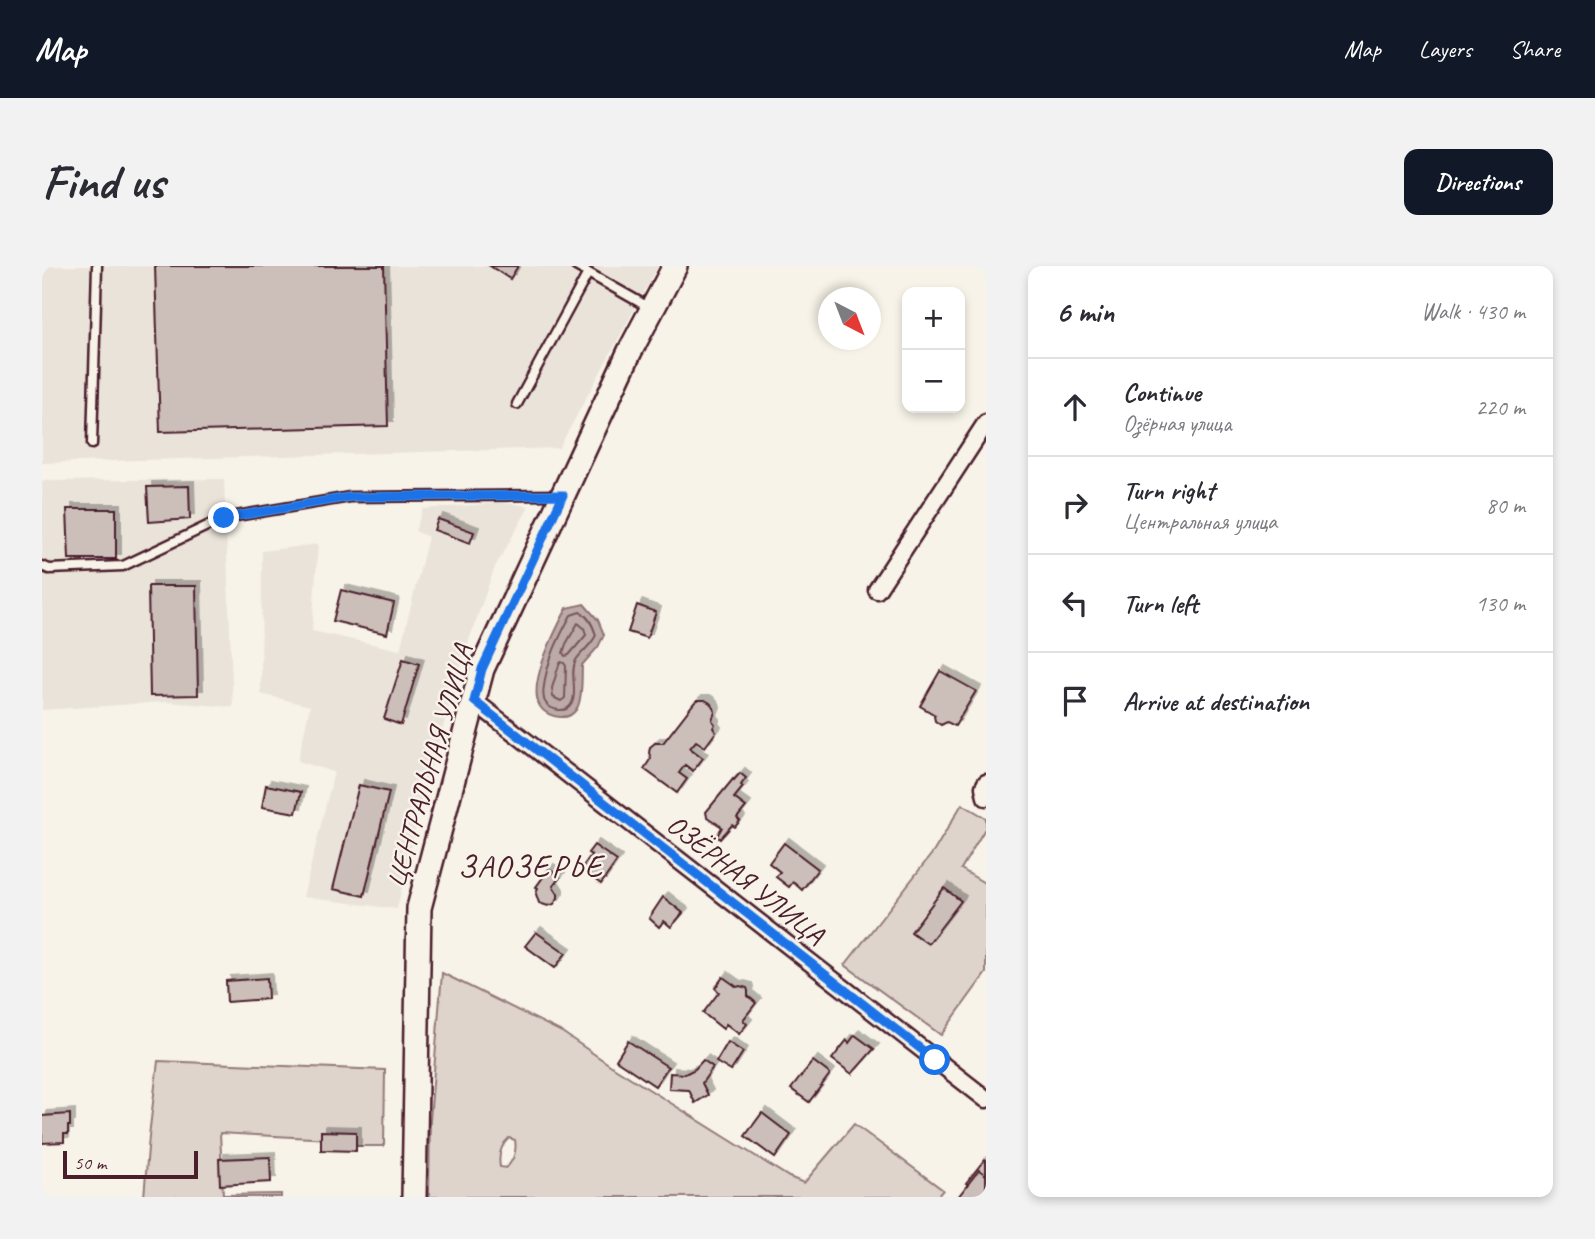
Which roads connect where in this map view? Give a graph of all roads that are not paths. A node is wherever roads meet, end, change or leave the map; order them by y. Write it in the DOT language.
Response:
graph roads {
  1 [pos="97,266"];
  2 [pos="576,266"];
  3 [pos="675,266"];
  4 [pos="588,273"];
  5 [pos="652,310"];
  6 [pos="517,404"];
  7 [pos="986,423"];
  8 [pos="92,443"];
  9 [pos="563,495"];
  10 [pos="42,566"];
  11 [pos="877,590"];
  12 [pos="474,701"];
  13 [pos="986,783"];
  14 [pos="986,797"];
  15 [pos="986,1099"];
  16 [pos="414,1197"];
  1 -- 8 [label="lane"];
  2 -- 4 [label="lane"];
  3 -- 5 [label="main road, ЦЕНТРАЛЬНАЯ УЛИЦА"];
  4 -- 5 [label="lane"];
  4 -- 6 [label="lane"];
  5 -- 9 [label="main road, ЦЕНТРАЛЬНАЯ УЛИЦА"];
  7 -- 11 [label="street"];
  9 -- 10 [label="lane"];
  9 -- 12 [label="main road, ЦЕНТРАЛЬНАЯ УЛИЦА"];
  12 -- 15 [label="street, ОЗЁРНАЯ УЛИЦА"];
  12 -- 16 [label="main road, ЦЕНТРАЛЬНАЯ УЛИЦА"];
  13 -- 14 [label="street"];
}
